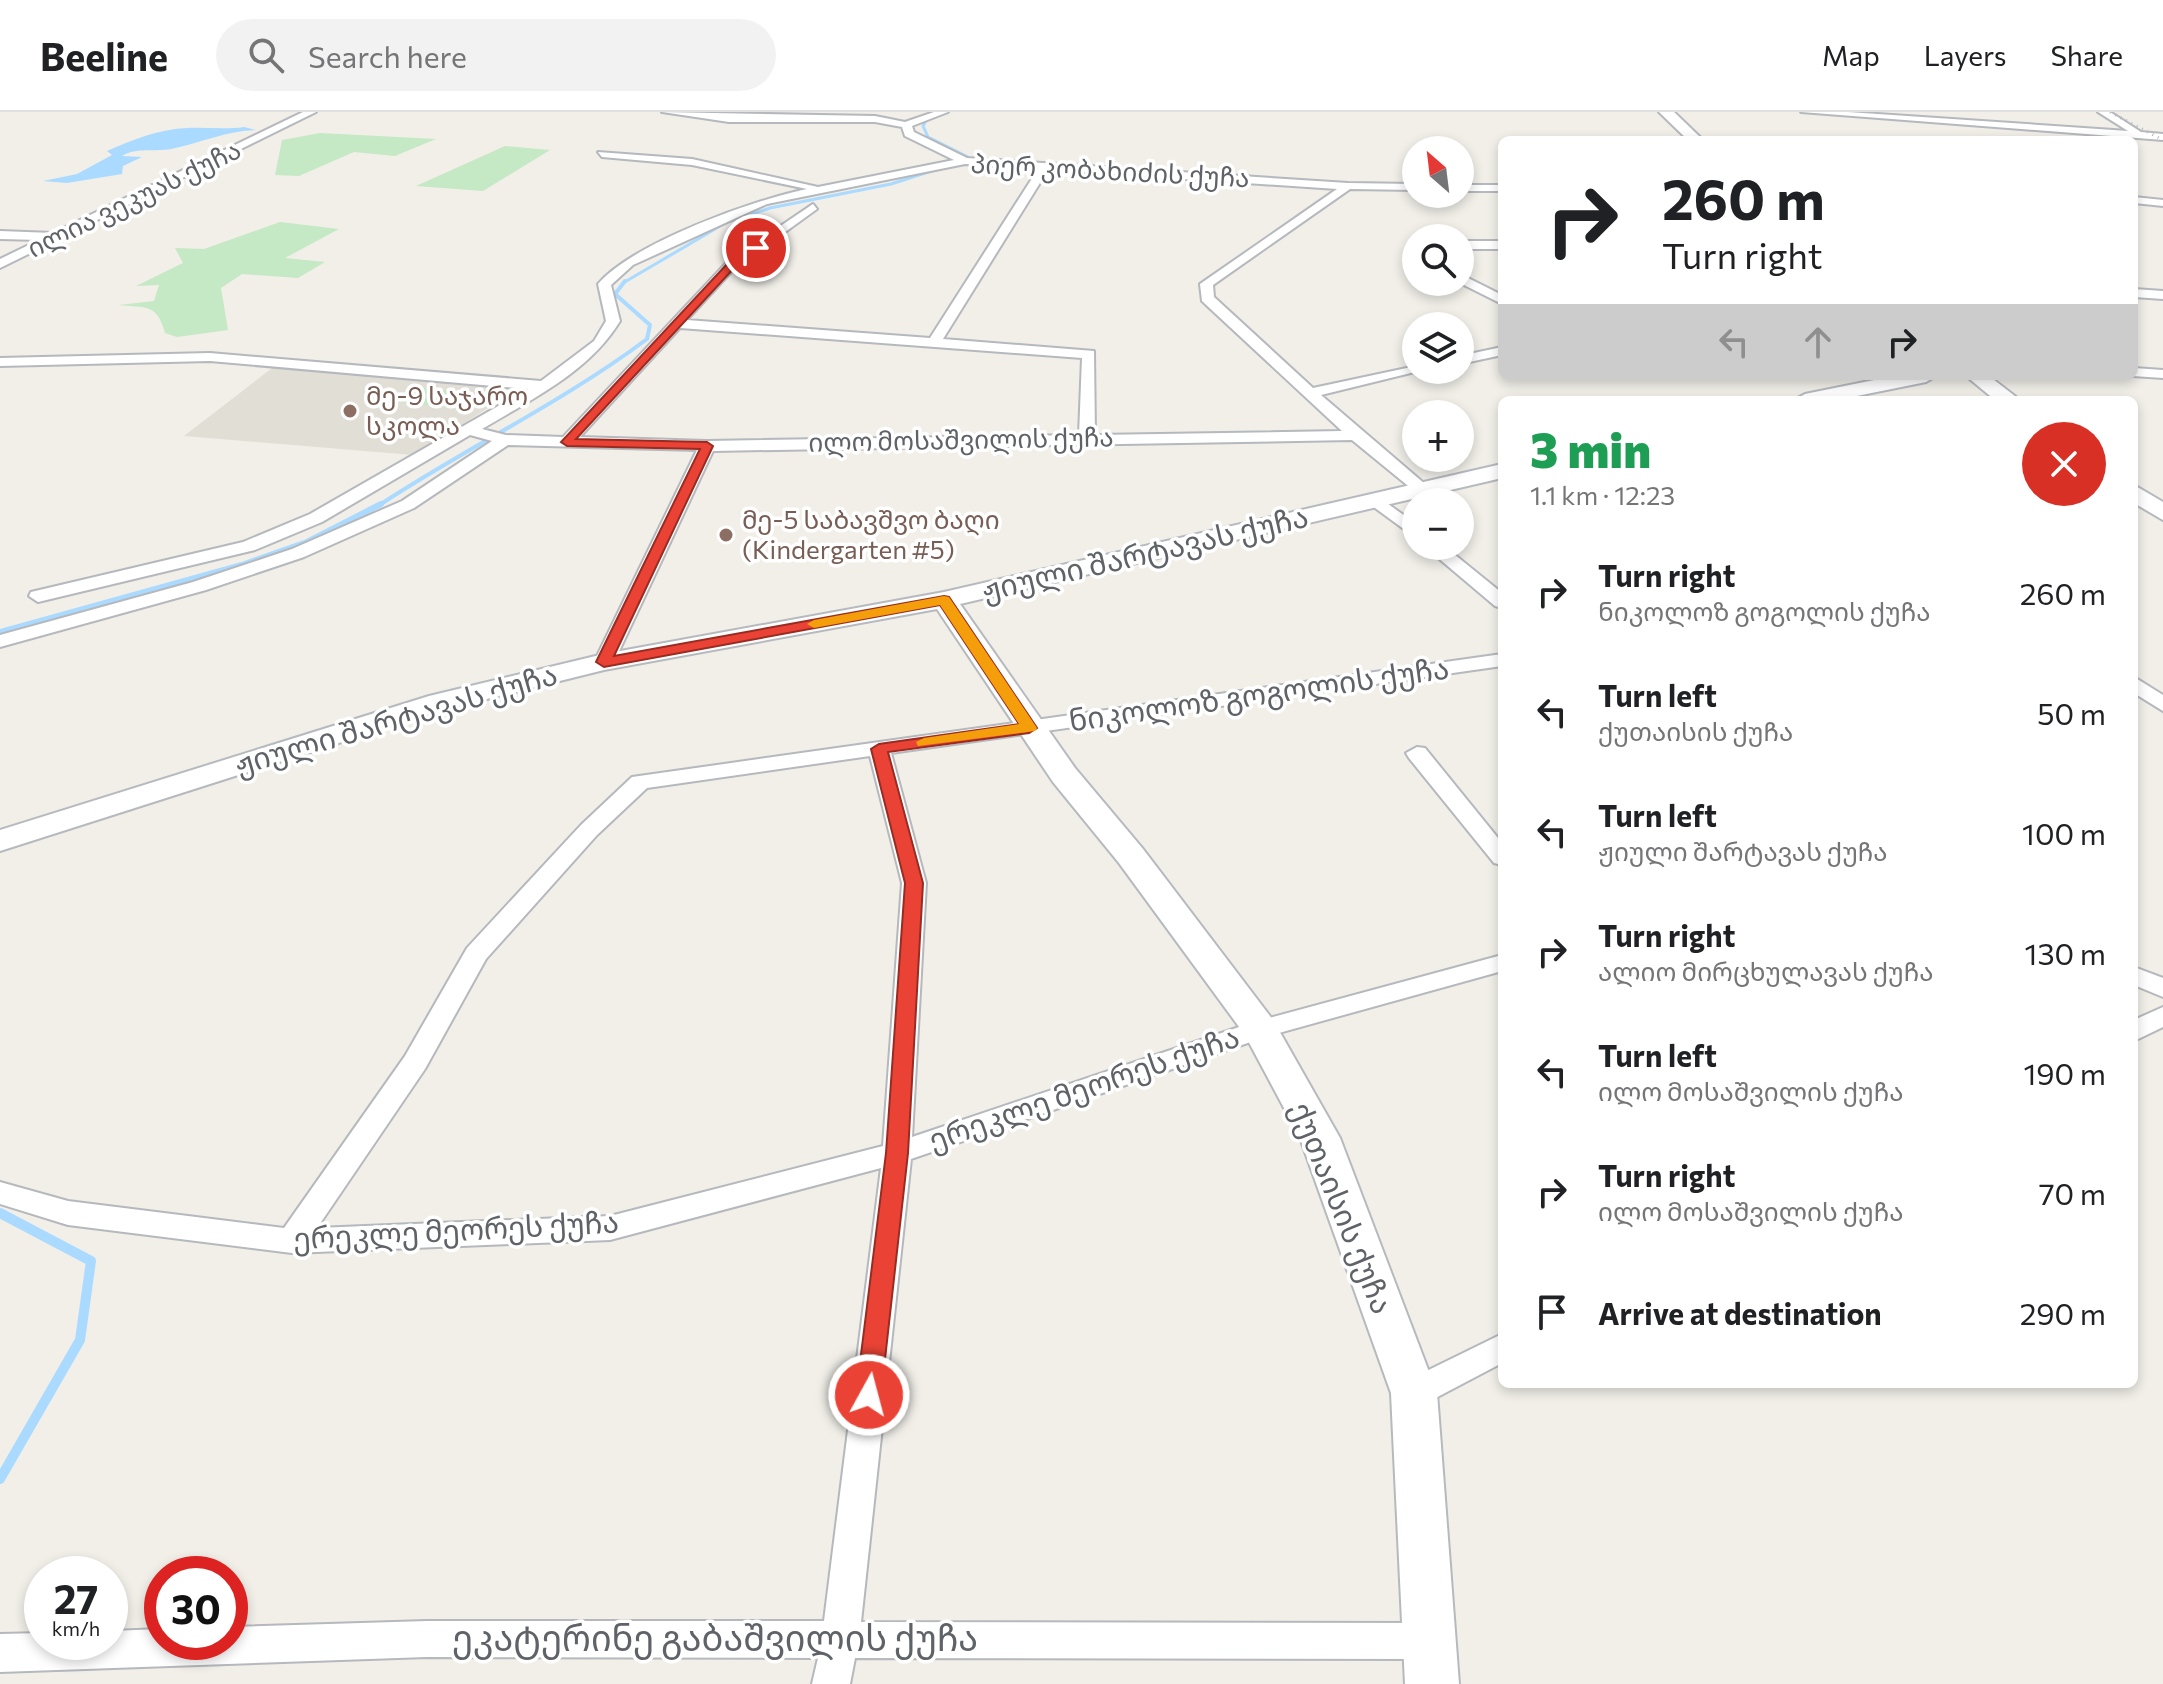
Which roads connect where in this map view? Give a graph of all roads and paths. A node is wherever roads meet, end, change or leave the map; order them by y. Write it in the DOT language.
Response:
graph roads {
  1 [pos="311,112"];
  2 [pos="667,112"];
  3 [pos="943,112"];
  4 [pos="1666,112"];
  5 [pos="1806,112"];
  6 [pos="2103,112"];
  7 [pos="2120,112"];
  8 [pos="684,113"];
  9 [pos="906,125"];
  10 [pos="2141,135"];
  11 [pos="1692,136"];
  12 [pos="2163,136"];
  13 [pos="2163,146"];
  14 [pos="602,154"];
  15 [pos="965,161"];
  16 [pos="1046,165"];
  17 [pos="1348,186"];
  18 [pos="1402,187"];
  19 [pos="1474,188"];
  20 [pos="1498,188"];
  21 [pos="819,189"];
  22 [pos="2138,200"];
  23 [pos="2163,203"];
  24 [pos="813,207"];
  25 [pos="0,235"];
  26 [pos="55,237"];
  27 [pos="1474,245"];
  28 [pos="1498,245"];
  29 [pos="0,264"];
  30 [pos="1474,285"];
  31 [pos="2138,293"];
  32 [pos="2163,295"];
  33 [pos="1498,298"];
  34 [pos="680,324"];
  35 [pos="933,344"];
  36 [pos="1498,352"];
  37 [pos="1474,357"];
  38 [pos="6,362"];
  39 [pos="2138,372"];
  40 [pos="1402,373"];
  41 [pos="0,374"];
  42 [pos="2163,374"];
  43 [pos="1906,380"];
  44 [pos="1982,380"];
  45 [pos="544,386"];
  46 [pos="1313,392"];
  47 [pos="1825,396"];
  48 [pos="2004,396"];
  49 [pos="469,430"];
  50 [pos="1356,435"];
  51 [pos="1087,437"];
  52 [pos="503,440"];
  53 [pos="567,442"];
  54 [pos="707,446"];
  55 [pos="1498,472"];
  56 [pos="1422,488"];
  57 [pos="1432,488"];
  58 [pos="1402,495"];
  59 [pos="2138,495"];
  60 [pos="1377,501"];
  61 [pos="2163,513"];
  62 [pos="1402,522"];
  63 [pos="1450,560"];
  64 [pos="38,596"];
  65 [pos="1498,599"];
  66 [pos="944,600"];
  67 [pos="0,641"];
  68 [pos="1498,661"];
  69 [pos="604,662"];
  70 [pos="2138,686"];
  71 [pos="2163,705"];
  72 [pos="1029,728"];
  73 [pos="879,749"];
  74 [pos="1417,753"];
  75 [pos="0,841"];
  76 [pos="1498,853"];
  77 [pos="1498,964"];
  78 [pos="2138,977"];
  79 [pos="2163,988"];
  80 [pos="2163,1016"];
  81 [pos="1260,1029"];
  82 [pos="2138,1030"];
  83 [pos="897,1153"];
  84 [pos="0,1193"];
  85 [pos="292,1241"];
  86 [pos="1498,1350"];
  87 [pos="1414,1393"];
  88 [pos="841,1637"];
  89 [pos="1431,1641"];
  90 [pos="0,1653"];
  91 [pos="831,1684"];
  92 [pos="1432,1684"];
  1 -- 26 [label="street, ილია ვეკუას ქუჩა"];
  2 -- 8 [label="street"];
  3 -- 9 [label="street"];
  4 -- 11 [label="street"];
  5 -- 10 [label="street"];
  6 -- 10 [label="street"];
  7 -- 12 [label="street"];
  8 -- 9 [label="street"];
  9 -- 15 [label="street"];
  10 -- 12 [label="street"];
  10 -- 13 [label="street"];
  14 -- 21 [label="street"];
  15 -- 16 [label="street, პიერ კობახიძის ქუჩა"];
  15 -- 21 [label="street, პიერ კობახიძის ქუჩა"];
  16 -- 17 [label="street, პიერ კობახიძის ქუჩა"];
  16 -- 35 [label="street"];
  17 -- 18 [label="street, პიერ კობახიძის ქუჩა"];
  17 -- 46 [label="street"];
  19 -- 20 [label="street"];
  21 -- 45 [label="street, პიერ კობახიძის ქუჩა"];
  22 -- 23 [label="street"];
  24 -- 34 [label="street"];
  25 -- 26 [label="street"];
  26 -- 29 [label="street, ილია ვეკუას ქუჩა"];
  27 -- 28 [label="street"];
  30 -- 33 [label="street"];
  31 -- 32 [label="street"];
  34 -- 35 [label="street"];
  34 -- 53 [label="street"];
  35 -- 51 [label="street"];
  36 -- 37 [label="street"];
  38 -- 41 [label="street"];
  38 -- 45 [label="street"];
  39 -- 42 [label="street"];
  40 -- 46 [label="street"];
  43 -- 47 [label="street"];
  44 -- 48 [label="street"];
  45 -- 49 [label="street, პიერ კობახიძის ქუჩა"];
  46 -- 50 [label="street"];
  49 -- 52 [label="street, ილო მოსაშვილის ქუჩა"];
  49 -- 64 [label="street, პიერ კობახიძის ქუჩა"];
  50 -- 51 [label="street, ილო მოსაშვილის ქუჩა"];
  50 -- 56 [label="street"];
  51 -- 54 [label="street, ილო მოსაშვილის ქუჩა"];
  52 -- 53 [label="street, ილო მოსაშვილის ქუჩა"];
  52 -- 67 [label="street"];
  53 -- 54 [label="street, ილო მოსაშვილის ქუჩა"];
  54 -- 69 [label="street"];
  55 -- 57 [label="street, ჟიული შარტავას ქუჩა"];
  58 -- 60 [label="street, ჟიული შარტავას ქუჩა"];
  59 -- 61 [label="street"];
  60 -- 62 [label="street"];
  60 -- 66 [label="street, ჟიული შარტავას ქუჩა"];
  63 -- 65 [label="street"];
  66 -- 69 [label="street, ჟიული შარტავას ქუჩა"];
  66 -- 72 [label="street, ქუთაისის ქუჩა"];
  68 -- 72 [label="street, ნიკოლოზ გოგოლის ქუჩა"];
  69 -- 75 [label="street, ჟიული შარტავას ქუჩა"];
  70 -- 71 [label="street"];
  72 -- 73 [label="street, ნიკოლოზ გოგოლის ქუჩა"];
  72 -- 81 [label="street, ქუთაისის ქუჩა"];
  73 -- 83 [label="street"];
  73 -- 85 [label="street, ნიკოლოზ გოგოლის ქუჩა"];
  74 -- 76 [label="street"];
  77 -- 81 [label="street, ერეკლე მეორეს ქუჩა"];
  78 -- 79 [label="street"];
  80 -- 82 [label="street"];
  81 -- 83 [label="street, ერეკლე მეორეს ქუჩა"];
  81 -- 87 [label="street, ქუთაისის ქუჩა"];
  83 -- 85 [label="street, ერეკლე მეორეს ქუჩა"];
  83 -- 88 [label="street"];
  84 -- 85 [label="street, ერეკლე მეორეს ქუჩა"];
  86 -- 87 [label="street"];
  87 -- 89 [label="street, ქუთაისის ქუჩა"];
  88 -- 89 [label="street, ეკატერინე გაბაშვილის ქუჩა"];
  88 -- 90 [label="street, ეკატერინე გაბაშვილის ქუჩა"];
  88 -- 91 [label="street"];
  89 -- 92 [label="street, ქუთაისის ქუჩა"];
}
